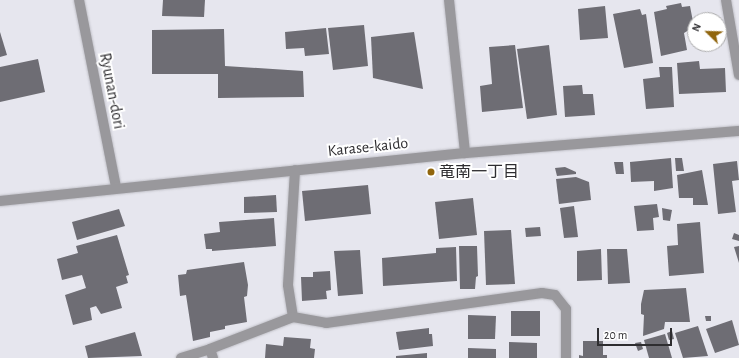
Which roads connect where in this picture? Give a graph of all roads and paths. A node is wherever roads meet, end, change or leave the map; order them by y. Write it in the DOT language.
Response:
graph roads {
  1 [pos="79,0"];
  2 [pos="449,0"];
  3 [pos="726,0"];
  4 [pos="739,75"];
  5 [pos="739,131"];
  6 [pos="465,153"];
  7 [pos="295,170"];
  8 [pos="116,187"];
  9 [pos="0,201"];
  10 [pos="293,317"];
  11 [pos="211,354"];
  12 [pos="181,358"];
  13 [pos="566,358"];
  1 -- 8 [label="street, Ryunan-dori"];
  2 -- 6 [label="street"];
  3 -- 4 [label="street"];
  5 -- 6 [label="street, Karase-kaido"];
  6 -- 7 [label="street, Karase-kaido"];
  7 -- 8 [label="street, Karase-kaido"];
  7 -- 10 [label="street"];
  8 -- 9 [label="street, Karase-kaido"];
  10 -- 11 [label="street"];
  10 -- 13 [label="street"];
  11 -- 12 [label="street"];
}
